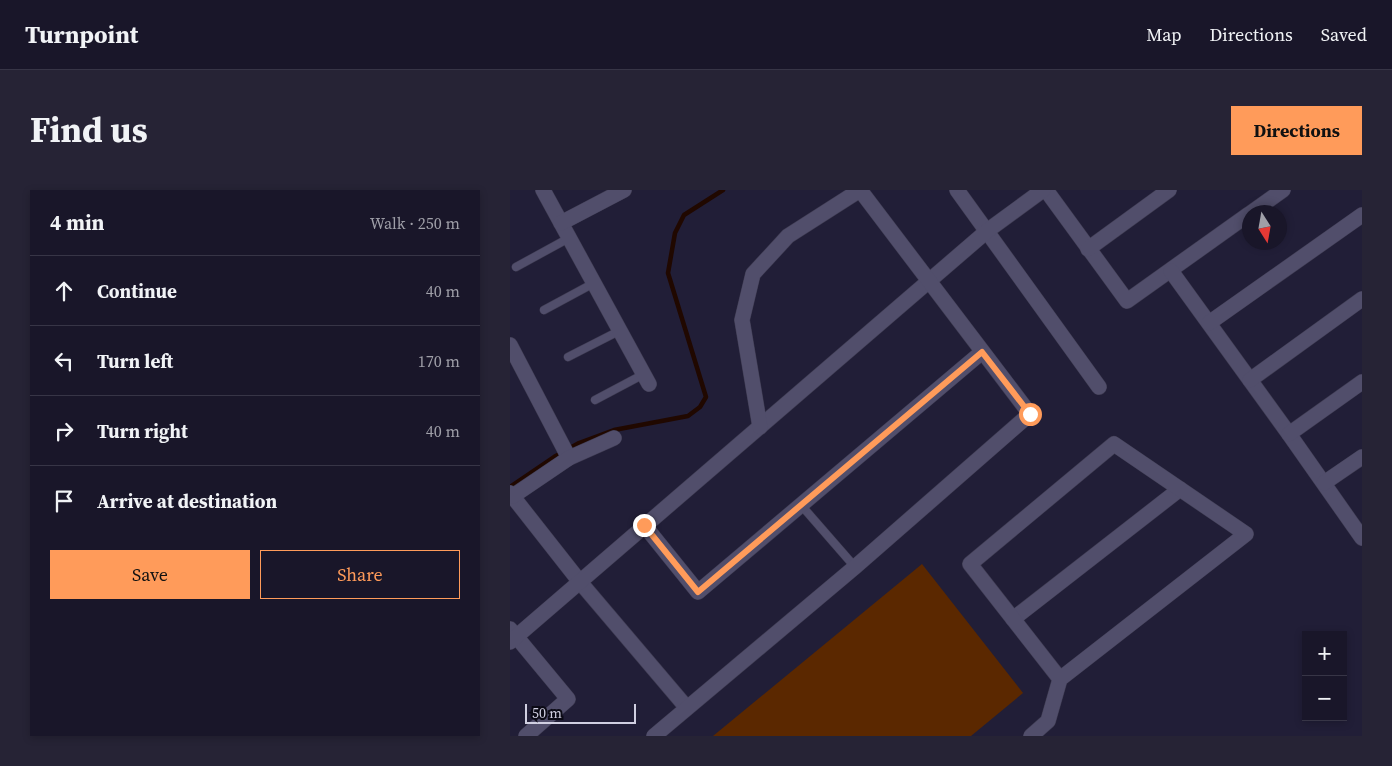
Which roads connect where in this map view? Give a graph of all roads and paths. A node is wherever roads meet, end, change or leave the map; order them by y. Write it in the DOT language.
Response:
graph roads {
  1 [pos="543,190"];
  2 [pos="957,190"];
  3 [pos="1045,190"];
  4 [pos="1168,190"];
  5 [pos="1283,190"];
  6 [pos="620,191"];
  7 [pos="1262,205"];
  8 [pos="1362,215"];
  9 [pos="1242,220"];
  10 [pos="561,223"];
  11 [pos="987,231"];
  12 [pos="569,238"];
  13 [pos="1088,249"];
  14 [pos="516,267"];
  15 [pos="1171,271"];
  16 [pos="930,282"];
  17 [pos="594,283"];
  18 [pos="1362,299"];
  19 [pos="544,310"];
  20 [pos="1210,323"];
  21 [pos="619,331"];
  22 [pos="512,351"];
  23 [pos="982,352"];
  24 [pos="568,357"];
  25 [pos="647,379"];
  26 [pos="1250,380"];
  27 [pos="1362,382"];
  28 [pos="1099,387"];
  29 [pos="595,400"];
  30 [pos="760,427"];
  31 [pos="1289,434"];
  32 [pos="614,438"];
  33 [pos="1362,457"];
  34 [pos="569,458"];
  35 [pos="1324,483"];
  36 [pos="1180,489"];
  37 [pos="511,495"];
  38 [pos="801,505"];
  39 [pos="644,525"];
  40 [pos="1361,536"];
  41 [pos="855,567"];
  42 [pos="580,582"];
  43 [pos="1012,619"];
  44 [pos="512,636"];
  45 [pos="1060,679"];
  46 [pos="687,708"];
  47 [pos="526,736"];
  48 [pos="654,736"];
  49 [pos="1031,736"];
  1 -- 10 [label="street"];
  2 -- 11 [label="street"];
  3 -- 11 [label="street"];
  3 -- 13 [label="street"];
  4 -- 13 [label="street"];
  5 -- 7 [label="street"];
  6 -- 10 [label="street"];
  8 -- 20 [label="street"];
  9 -- 15 [label="street"];
  10 -- 12 [label="street"];
  11 -- 16 [label="street"];
  11 -- 28 [label="street"];
  12 -- 14 [label="lane"];
  12 -- 17 [label="street"];
  13 -- 15 [label="street"];
  15 -- 20 [label="street"];
  16 -- 23 [label="street"];
  16 -- 30 [label="street"];
  16 -- 30 [label="street"];
  17 -- 19 [label="lane"];
  17 -- 21 [label="street"];
  18 -- 26 [label="street"];
  20 -- 26 [label="street"];
  21 -- 24 [label="lane"];
  21 -- 25 [label="street"];
  22 -- 34 [label="street"];
  23 -- 38 [label="street"];
  23 -- 41 [label="street"];
  25 -- 29 [label="lane"];
  26 -- 31 [label="street"];
  27 -- 31 [label="street"];
  30 -- 39 [label="street"];
  31 -- 35 [label="street"];
  32 -- 34 [label="street"];
  33 -- 35 [label="street"];
  34 -- 37 [label="street"];
  35 -- 40 [label="street"];
  36 -- 43 [label="street"];
  36 -- 43 [label="street"];
  36 -- 45 [label="street"];
  37 -- 42 [label="street"];
  38 -- 39 [label="street"];
  38 -- 41 [label="lane"];
  39 -- 42 [label="street"];
  41 -- 46 [label="street"];
  42 -- 44 [label="street"];
  42 -- 46 [label="street"];
  43 -- 45 [label="street"];
  44 -- 47 [label="street"];
  45 -- 49 [label="street"];
  46 -- 48 [label="street"];
}
